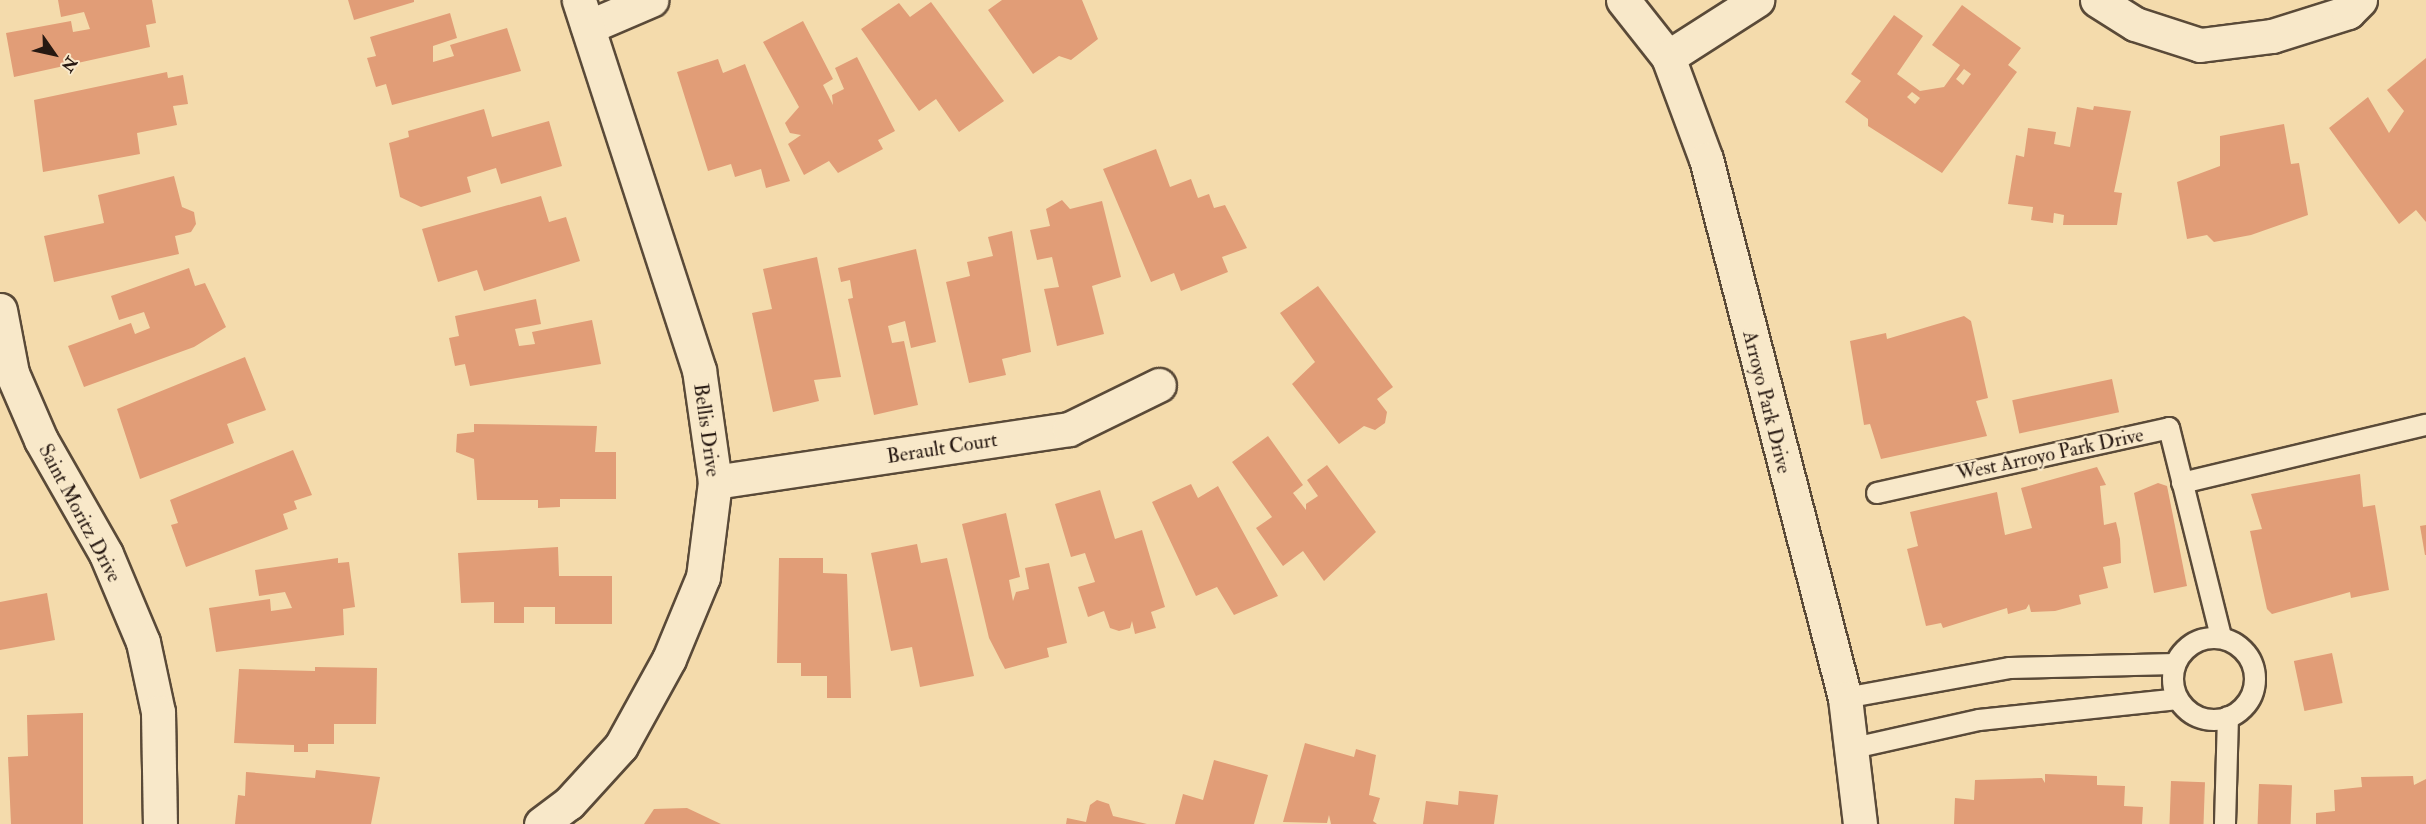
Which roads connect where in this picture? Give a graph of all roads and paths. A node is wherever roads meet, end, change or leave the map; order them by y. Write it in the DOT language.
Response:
graph roads {
  1 [pos="651,0"];
  2 [pos="1623,0"];
  3 [pos="1757,0"];
  4 [pos="2097,0"];
  5 [pos="2360,0"];
  6 [pos="584,14"];
  7 [pos="1668,57"];
  8 [pos="0,310"];
  9 [pos="6,374"];
  10 [pos="1159,385"];
  11 [pos="2426,425"];
  12 [pos="716,482"];
  13 [pos="2182,483"];
  14 [pos="1877,493"];
  15 [pos="2221,637"];
  16 [pos="2175,664"];
  17 [pos="1845,698"];
  18 [pos="2178,699"];
  19 [pos="2228,717"];
  20 [pos="1854,748"];
  21 [pos="160,824"];
  22 [pos="541,824"];
  23 [pos="1860,824"];
  24 [pos="2225,824"];
  1 -- 6 [label="street"];
  2 -- 7 [label="street, Arroyo Park Drive"];
  3 -- 7 [label="street"];
  4 -- 5 [label="street"];
  6 -- 12 [label="street, Bellis Drive"];
  7 -- 17 [label="street, Arroyo Park Drive"];
  8 -- 9 [label="street, Saint Moritz Drive"];
  9 -- 21 [label="street, Saint Moritz Drive"];
  10 -- 12 [label="street, Berault Court"];
  11 -- 13 [label="lane"];
  12 -- 22 [label="street, Bellis Drive"];
  13 -- 14 [label="lane, West Arroyo Park Drive"];
  13 -- 15 [label="lane, West Arroyo Park Drive"];
  15 -- 16 [label="lane"];
  15 -- 19 [label="lane"];
  16 -- 17 [label="lane"];
  16 -- 18 [label="lane"];
  17 -- 20 [label="street, Arroyo Park Drive"];
  18 -- 19 [label="lane"];
  18 -- 20 [label="lane"];
  19 -- 24 [label="lane"];
  20 -- 23 [label="street, Arroyo Park Drive"];
}
